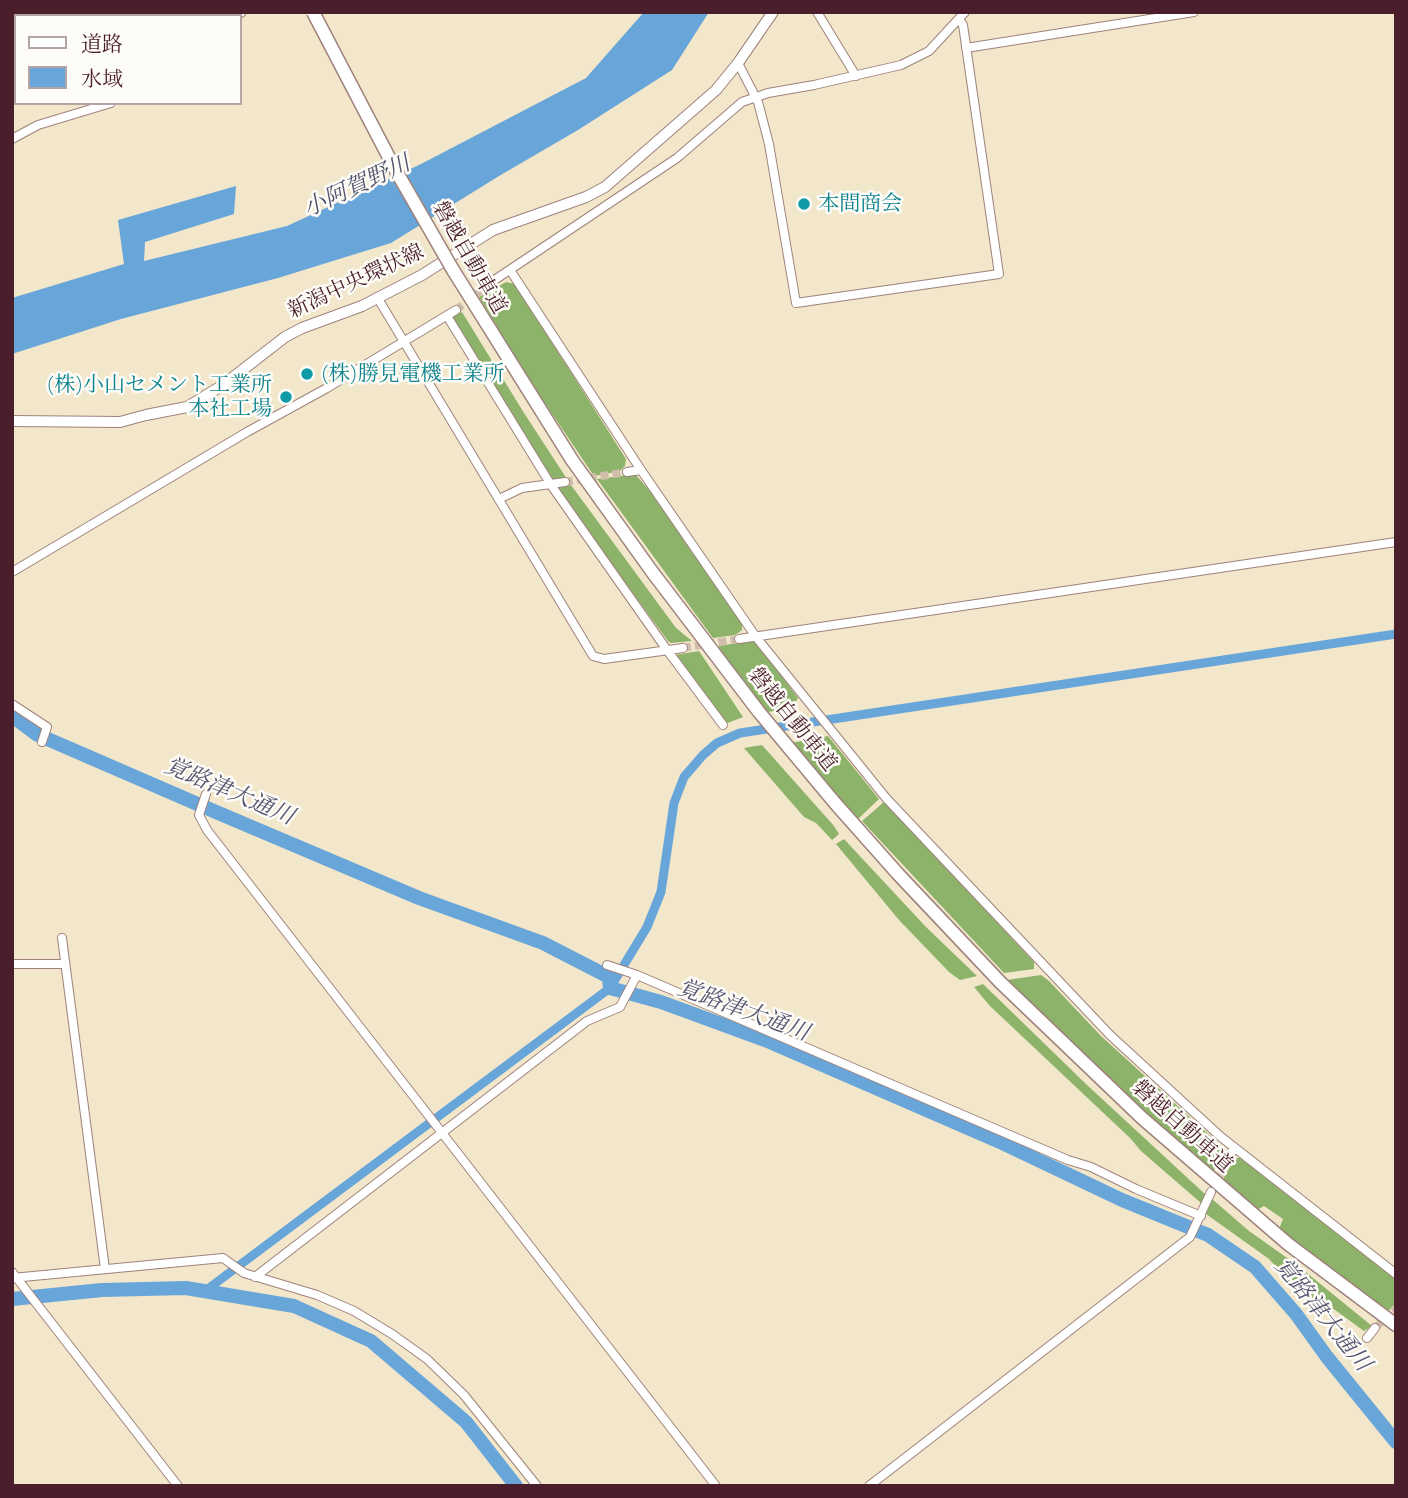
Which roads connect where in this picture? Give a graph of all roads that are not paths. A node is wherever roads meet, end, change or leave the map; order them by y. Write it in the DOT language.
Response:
graph roads {
  1 [pos="313,12"];
  2 [pos="772,12"];
  3 [pos="817,12"];
  4 [pos="1194,12"];
  5 [pos="962,16"];
  6 [pos="966,48"];
  7 [pos="738,63"];
  8 [pos="856,76"];
  9 [pos="754,96"];
  10 [pos="88,106"];
  11 [pos="12,139"];
  12 [pos="510,270"];
  13 [pos="496,279"];
  14 [pos="377,297"];
  15 [pos="456,310"];
  16 [pos="447,316"];
  17 [pos="404,340"];
  18 [pos="12,421"];
  19 [pos="641,470"];
  20 [pos="626,472"];
  21 [pos="565,482"];
  22 [pos="551,485"];
  23 [pos="499,499"];
  24 [pos="1396,542"];
  25 [pos="12,572"];
  26 [pos="755,637"];
  27 [pos="739,639"];
  28 [pos="683,648"];
  29 [pos="667,650"];
  30 [pos="12,704"];
  31 [pos="723,725"];
  32 [pos="42,742"];
  33 [pos="205,796"];
  34 [pos="62,938"];
  35 [pos="12,964"];
  36 [pos="64,964"];
  37 [pos="607,965"];
  38 [pos="633,977"];
  39 [pos="442,1130"];
  40 [pos="1234,1147"];
  41 [pos="1227,1163"];
  42 [pos="1211,1192"];
  43 [pos="1200,1218"];
  44 [pos="105,1269"];
  45 [pos="1396,1274"];
  46 [pos="256,1277"];
  47 [pos="15,1278"];
  48 [pos="1396,1325"];
  49 [pos="1375,1328"];
  50 [pos="1367,1338"];
  51 [pos="178,1486"];
  52 [pos="537,1486"];
  53 [pos="716,1486"];
  54 [pos="869,1486"];
  1 -- 48 [label="highway, 磐越自動車道, bridge"];
  2 -- 7 [label="main road, 新潟中央環状線"];
  3 -- 8 [label="street"];
  4 -- 6 [label="street"];
  5 -- 6 [label="street"];
  5 -- 8 [label="street"];
  6 -- 9 [label="street"];
  7 -- 9 [label="street"];
  7 -- 14 [label="main road, 新潟中央環状線"];
  8 -- 9 [label="street"];
  9 -- 12 [label="street"];
  10 -- 11 [label="street"];
  12 -- 13 [label="street"];
  12 -- 19 [label="street"];
  14 -- 17 [label="street"];
  14 -- 18 [label="main road, 新潟中央環状線"];
  15 -- 16 [label="street"];
  16 -- 17 [label="street"];
  16 -- 22 [label="street"];
  17 -- 23 [label="street"];
  17 -- 25 [label="street"];
  19 -- 20 [label="street"];
  19 -- 26 [label="street"];
  21 -- 22 [label="street"];
  22 -- 23 [label="street"];
  22 -- 29 [label="street"];
  23 -- 29 [label="street"];
  24 -- 26 [label="street"];
  26 -- 27 [label="street"];
  26 -- 40 [label="street"];
  28 -- 29 [label="street"];
  29 -- 31 [label="street"];
  30 -- 32 [label="street"];
  33 -- 39 [label="street"];
  34 -- 36 [label="street"];
  35 -- 36 [label="street"];
  36 -- 44 [label="street"];
  37 -- 38 [label="street"];
  38 -- 39 [label="street"];
  38 -- 43 [label="street"];
  39 -- 46 [label="street"];
  39 -- 53 [label="street"];
  40 -- 41 [label="street"];
  40 -- 45 [label="street"];
  42 -- 43 [label="street"];
  43 -- 54 [label="street"];
  44 -- 46 [label="street"];
  44 -- 47 [label="street"];
  46 -- 52 [label="street"];
  47 -- 51 [label="street"];
  49 -- 50 [label="street"];
}
